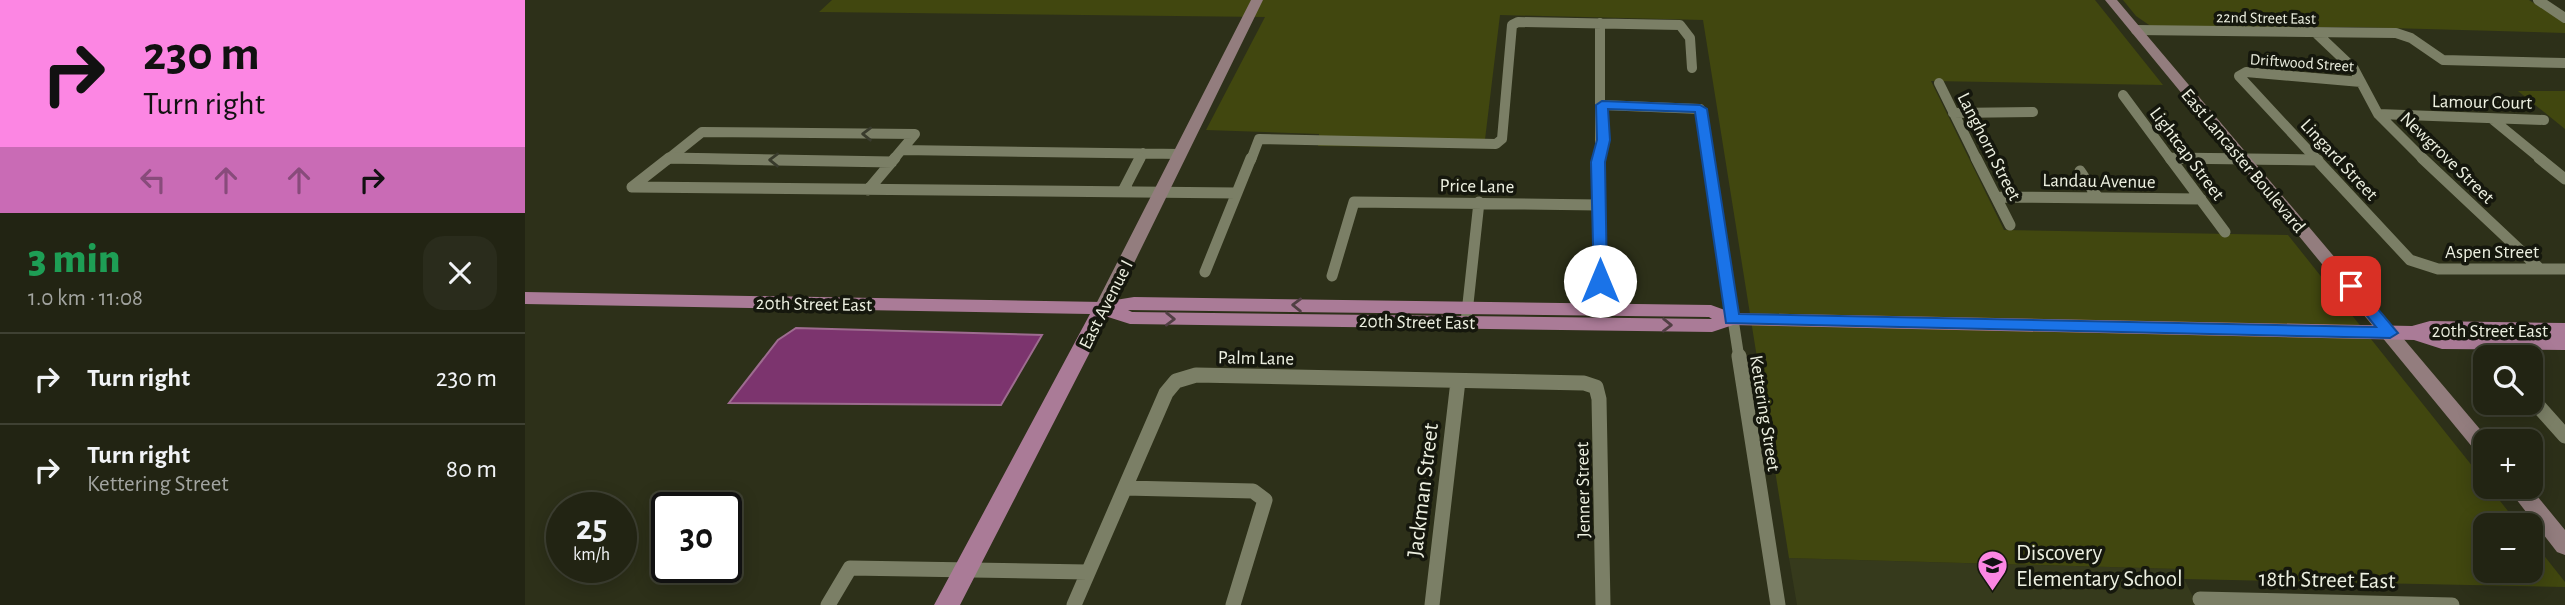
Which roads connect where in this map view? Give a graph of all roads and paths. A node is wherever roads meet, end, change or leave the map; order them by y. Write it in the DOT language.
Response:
graph roads {
  1 [pos="1257,0"];
  2 [pos="2111,0"];
  3 [pos="2538,0"];
  4 [pos="2565,18"];
  5 [pos="1600,23"];
  6 [pos="2136,30"];
  7 [pos="2315,32"];
  8 [pos="2565,63"];
  9 [pos="1692,68"];
  10 [pos="2240,74"];
  11 [pos="2361,82"];
  12 [pos="1939,83"];
  13 [pos="2123,95"];
  14 [pos="1602,105"];
  15 [pos="2033,112"];
  16 [pos="1954,113"];
  17 [pos="2378,114"];
  18 [pos="2492,119"];
  19 [pos="2544,120"];
  20 [pos="1259,139"];
  21 [pos="902,150"];
  22 [pos="1143,153"];
  23 [pos="1181,154"];
  24 [pos="670,158"];
  25 [pos="2170,158"];
  26 [pos="2243,159"];
  27 [pos="2318,160"];
  28 [pos="892,162"];
  29 [pos="2080,171"];
  30 [pos="2565,179"];
  31 [pos="868,190"];
  32 [pos="1123,191"];
  33 [pos="1161,192"];
  34 [pos="1237,193"];
  35 [pos="1996,197"];
  36 [pos="2098,198"];
  37 [pos="2201,199"];
  38 [pos="1479,202"];
  39 [pos="1599,205"];
  40 [pos="2010,225"];
  41 [pos="2225,232"];
  42 [pos="2420,265"];
  43 [pos="2539,268"];
  44 [pos="2565,269"];
  45 [pos="1205,272"];
  46 [pos="1332,276"];
  47 [pos="1600,281"];
  48 [pos="525,298"];
  49 [pos="1103,308"];
  50 [pos="1466,315"];
  51 [pos="1731,319"];
  52 [pos="2565,330"];
  53 [pos="2390,333"];
  54 [pos="2415,333"];
  55 [pos="2565,343"];
  56 [pos="1458,381"];
  57 [pos="1584,383"];
  58 [pos="2543,411"];
  59 [pos="2473,434"];
  60 [pos="2565,436"];
  61 [pos="1125,488"];
  62 [pos="2526,499"];
  63 [pos="2565,547"];
  64 [pos="965,570"];
  65 [pos="1087,572"];
  66 [pos="2200,599"];
  67 [pos="2303,603"];
  68 [pos="828,605"];
  69 [pos="947,605"];
  70 [pos="1074,605"];
  71 [pos="1233,605"];
  72 [pos="1432,605"];
  73 [pos="1603,605"];
  74 [pos="1778,605"];
  75 [pos="2452,605"];
  1 -- 23 [label="main road, East Avenue I"];
  2 -- 6 [label="main road, East Lancaster Boulevard"];
  3 -- 4 [label="street"];
  5 -- 9 [label="street"];
  5 -- 14 [label="street"];
  5 -- 20 [label="street"];
  6 -- 7 [label="street, 22nd Street East"];
  6 -- 26 [label="main road, East Lancaster Boulevard"];
  7 -- 8 [label="street, 22nd Street East"];
  7 -- 11 [label="street, Newgrove Street"];
  10 -- 11 [label="street, Driftwood Street"];
  10 -- 27 [label="street, Lingard Street"];
  11 -- 17 [label="street, Newgrove Street"];
  12 -- 16 [label="street, Langhorn Street"];
  13 -- 25 [label="street, Lightcap Street"];
  14 -- 39 [label="street"];
  14 -- 51 [label="street, Kettering Street"];
  15 -- 16 [label="street"];
  16 -- 35 [label="street, Langhorn Street"];
  17 -- 18 [label="street, Lamour Court"];
  17 -- 43 [label="street, Newgrove Street"];
  18 -- 19 [label="street, Lamour Court"];
  18 -- 30 [label="street"];
  20 -- 34 [label="street"];
  21 -- 22 [label="street"];
  21 -- 24 [label="street, one-way"];
  21 -- 28 [label="street"];
  22 -- 23 [label="street"];
  22 -- 32 [label="street"];
  23 -- 33 [label="main road, East Avenue I"];
  28 -- 24 [label="street, one-way"];
  24 -- 31 [label="street"];
  25 -- 26 [label="street"];
  25 -- 37 [label="street, Lightcap Street"];
  26 -- 27 [label="street"];
  26 -- 53 [label="main road, East Lancaster Boulevard"];
  27 -- 42 [label="street, Lingard Street"];
  28 -- 31 [label="street"];
  29 -- 36 [label="street"];
  31 -- 32 [label="street"];
  32 -- 33 [label="street"];
  33 -- 34 [label="street"];
  33 -- 49 [label="main road, East Avenue I"];
  34 -- 45 [label="street"];
  35 -- 36 [label="street, Landau Avenue"];
  35 -- 40 [label="street, Langhorn Street"];
  36 -- 37 [label="street, Landau Avenue"];
  37 -- 41 [label="street, Lightcap Street"];
  38 -- 39 [label="street, Price Lane"];
  38 -- 46 [label="street, Price Lane"];
  38 -- 50 [label="street"];
  39 -- 47 [label="street"];
  42 -- 43 [label="street, Aspen Street"];
  43 -- 44 [label="street, Aspen Street"];
  48 -- 49 [label="main road, 20th Street East"];
  49 -- 50 [label="main road, 20th Street East"];
  49 -- 64 [label="main road, East Avenue I"];
  50 -- 51 [label="main road, 20th Street East"];
  51 -- 53 [label="main road, 20th Street East"];
  51 -- 74 [label="street, Kettering Street"];
  52 -- 54 [label="main road, 20th Street East"];
  53 -- 54 [label="main road, 20th Street East"];
  53 -- 59 [label="main road, East Lancaster Boulevard"];
  54 -- 55 [label="main road, 20th Street East"];
  56 -- 57 [label="street, Palm Lane"];
  56 -- 61 [label="street, Palm Lane"];
  56 -- 72 [label="street, Jackman Street"];
  57 -- 73 [label="street, Jenner Street"];
  58 -- 60 [label="street"];
  61 -- 65 [label="street, Palm Lane"];
  61 -- 71 [label="street"];
  62 -- 63 [label="main road"];
  64 -- 65 [label="street"];
  64 -- 68 [label="street"];
  64 -- 69 [label="main road, East Avenue I"];
  65 -- 70 [label="street, Palm Lane"];
  66 -- 67 [label="street, 18th Street East"];
  67 -- 75 [label="street, 18th Street East"];
}
